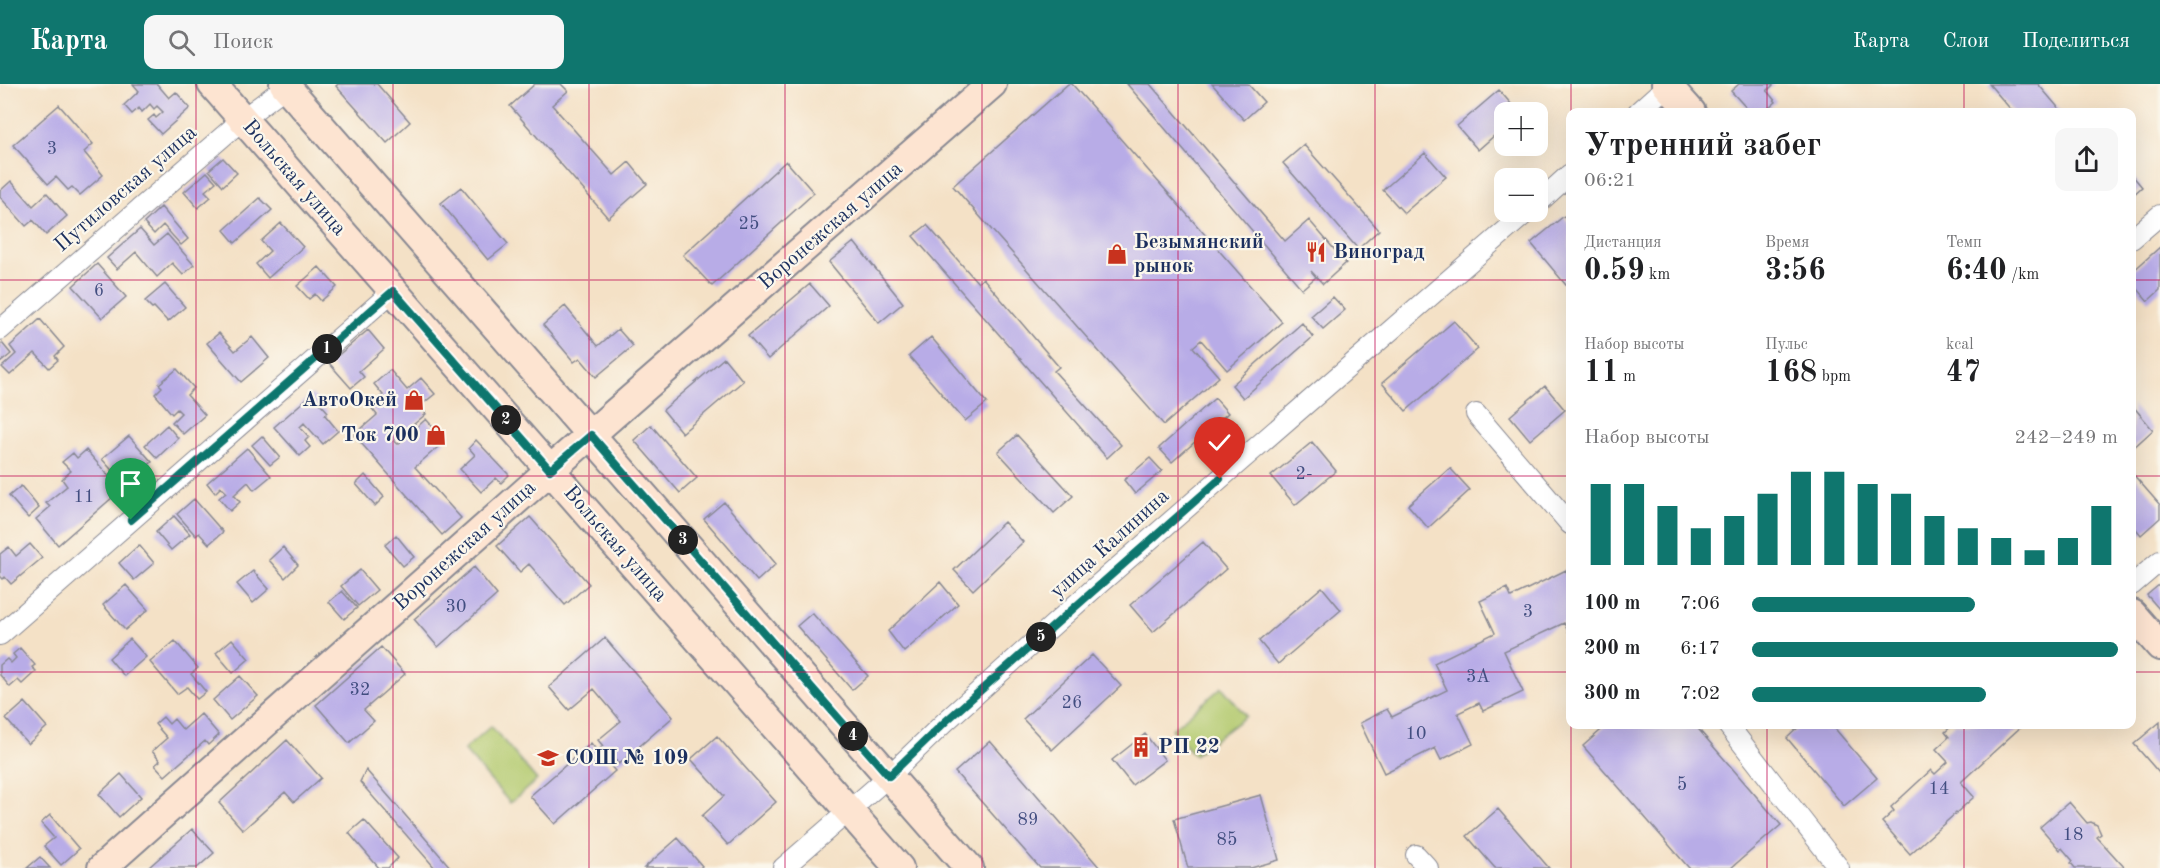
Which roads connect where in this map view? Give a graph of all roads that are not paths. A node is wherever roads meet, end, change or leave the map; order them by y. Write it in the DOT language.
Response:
graph roads {
  1 [pos="212,84"];
  2 [pos="992,84"];
  3 [pos="287,85"];
  4 [pos="1668,85"];
  5 [pos="1642,108"];
  6 [pos="1688,108"];
  7 [pos="243,119"];
  8 [pos="1566,178"];
  9 [pos="1548,194"];
  10 [pos="2160,215"];
  11 [pos="1516,222"];
  12 [pos="2136,236"];
  13 [pos="393,291"];
  14 [pos="0,330"];
  15 [pos="1476,414"];
  16 [pos="591,435"];
  17 [pos="550,470"];
  18 [pos="1566,519"];
  19 [pos="2160,561"];
  20 [pos="2136,582"];
  21 [pos="2136,619"];
  22 [pos="0,634"];
  23 [pos="2160,646"];
  24 [pos="1730,729"];
  25 [pos="889,776"];
  26 [pos="848,810"];
  27 [pos="102,868"];
  28 [pos="783,868"];
  29 [pos="899,868"];
  30 [pos="969,868"];
  31 [pos="1839,868"];
  1 -- 7 [label="main road, Вольская улица"];
  2 -- 16 [label="main road, Воронежская улица"];
  3 -- 7 [label="street, Путиловская улица"];
  3 -- 16 [label="main road"];
  4 -- 5 [label="street"];
  4 -- 6 [label="main road"];
  7 -- 13 [label="main road, Вольская улица"];
  7 -- 14 [label="street, Путиловская улица"];
  8 -- 9 [label="street"];
  10 -- 12 [label="street"];
  11 -- 25 [label="street, улица Калинина"];
  13 -- 17 [label="main road, Вольская улица"];
  13 -- 22 [label="street"];
  15 -- 18 [label="street"];
  16 -- 17 [label="main road, Воронежская улица"];
  16 -- 25 [label="main road"];
  17 -- 26 [label="main road, Вольская улица"];
  17 -- 27 [label="main road, Воронежская улица"];
  19 -- 20 [label="street"];
  21 -- 23 [label="main road"];
  24 -- 31 [label="street"];
  25 -- 26 [label="street, улица Калинина"];
  25 -- 30 [label="main road"];
  26 -- 28 [label="street, улица Калинина"];
  26 -- 29 [label="main road, Вольская улица"];
}
